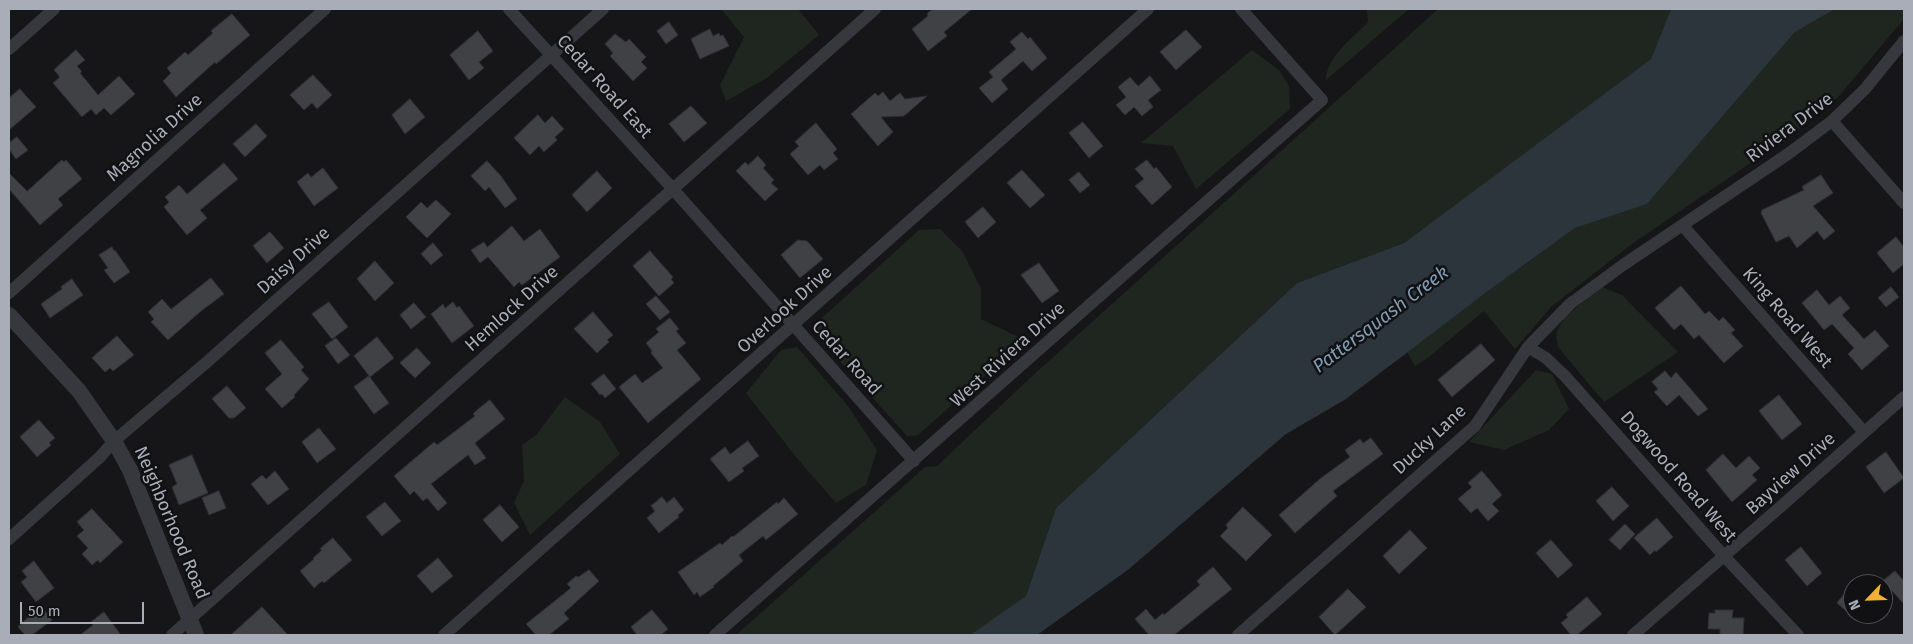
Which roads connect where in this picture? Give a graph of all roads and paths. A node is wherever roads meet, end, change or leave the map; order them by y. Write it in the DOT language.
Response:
graph roads {
  1 [pos="54,9"];
  2 [pos="325,9"];
  3 [pos="509,9"];
  4 [pos="603,9"];
  5 [pos="875,9"];
  6 [pos="1148,9"];
  7 [pos="1241,9"];
  8 [pos="1904,41"];
  9 [pos="9,49"];
  10 [pos="552,54"];
  11 [pos="1832,121"];
  12 [pos="672,188"];
  13 [pos="1904,203"];
  14 [pos="1683,226"];
  15 [pos="9,293"];
  16 [pos="9,315"];
  17 [pos="794,326"];
  18 [pos="1528,347"];
  19 [pos="1904,397"];
  20 [pos="1864,432"];
  21 [pos="114,441"];
  22 [pos="914,461"];
  23 [pos="9,539"];
  24 [pos="1724,556"];
  25 [pos="190,620"];
  26 [pos="172,635"];
  27 [pos="196,635"];
  28 [pos="444,635"];
  29 [pos="715,635"];
  30 [pos="1238,635"];
  31 [pos="1633,635"];
  32 [pos="1798,635"];
  1 -- 9 [label="street"];
  2 -- 15 [label="street, Magnolia Drive"];
  3 -- 10 [label="street, Cedar Road East"];
  4 -- 10 [label="street, Daisy Drive"];
  5 -- 12 [label="street, Hemlock Drive"];
  6 -- 17 [label="street, Overlook Drive"];
  7 -- 22 [label="street, West Riviera Drive"];
  8 -- 11 [label="street, Riviera Drive"];
  10 -- 12 [label="street, Cedar Road East"];
  10 -- 21 [label="street, Daisy Drive"];
  11 -- 13 [label="street"];
  11 -- 14 [label="street, Riviera Drive"];
  12 -- 17 [label="street, Cedar Road"];
  12 -- 25 [label="street, Hemlock Drive"];
  14 -- 18 [label="street, Ducky Lane"];
  14 -- 20 [label="street, King Road West"];
  16 -- 21 [label="street, Neighborhood Road"];
  17 -- 22 [label="street, Cedar Road"];
  17 -- 28 [label="street, Overlook Drive"];
  18 -- 24 [label="street, Dogwood Road West"];
  18 -- 30 [label="street, Ducky Lane"];
  19 -- 20 [label="street, Bayview Drive"];
  20 -- 24 [label="street, Bayview Drive"];
  21 -- 23 [label="street, Daisy Drive"];
  21 -- 25 [label="street, Neighborhood Road"];
  22 -- 29 [label="street, West Riviera Drive"];
  24 -- 31 [label="street, Bayview Drive"];
  24 -- 32 [label="street, Dogwood Road West"];
  25 -- 26 [label="street, Hemlock Drive"];
  25 -- 27 [label="street, Neighborhood Road"];
}
